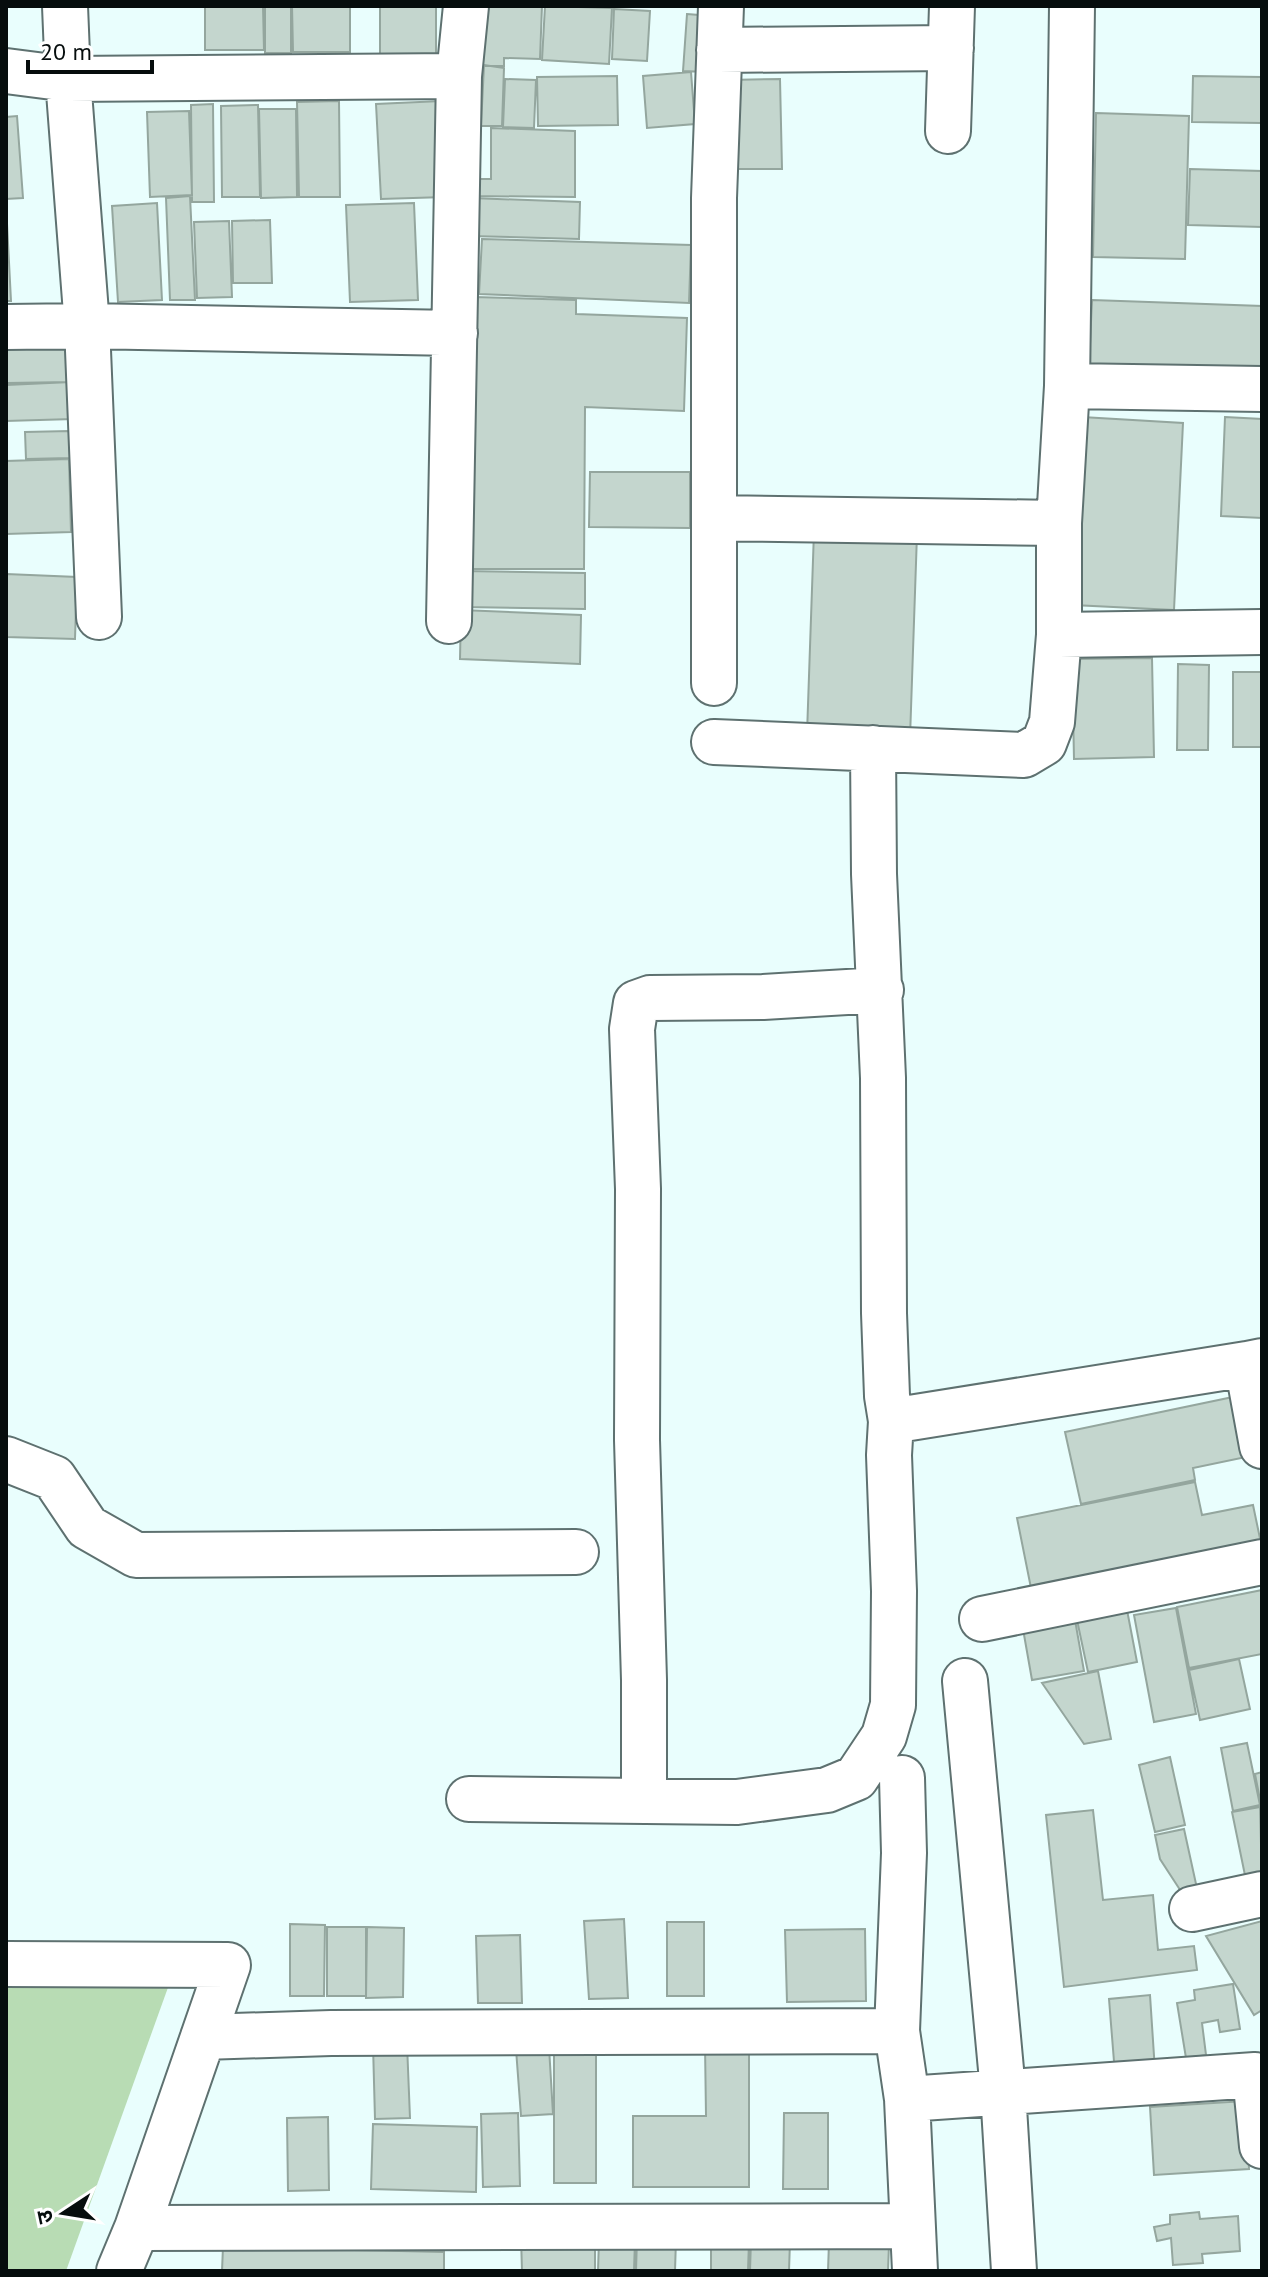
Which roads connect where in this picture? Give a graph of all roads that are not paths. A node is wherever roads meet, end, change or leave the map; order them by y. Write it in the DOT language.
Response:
graph roads {
  1 [pos="65,6"];
  2 [pos="466,6"];
  3 [pos="721,6"];
  4 [pos="1072,6"];
  5 [pos="952,27"];
  6 [pos="719,50"];
  7 [pos="6,71"];
  8 [pos="459,76"];
  9 [pos="68,79"];
  10 [pos="948,131"];
  11 [pos="87,326"];
  12 [pos="6,327"];
  13 [pos="455,333"];
  14 [pos="1067,386"];
  15 [pos="1262,389"];
  16 [pos="714,518"];
  17 [pos="1059,523"];
  18 [pos="99,617"];
  19 [pos="449,621"];
  20 [pos="1262,632"];
  21 [pos="1059,635"];
  22 [pos="714,683"];
  23 [pos="714,742"];
  24 [pos="873,748"];
  25 [pos="881,990"];
  26 [pos="1254,1363"];
  27 [pos="891,1421"];
  28 [pos="1262,1446"];
  29 [pos="6,1459"];
  30 [pos="576,1552"];
  31 [pos="1262,1562"];
  32 [pos="982,1619"];
  33 [pos="965,1681"];
  34 [pos="902,1778"];
  35 [pos="469,1799"];
  36 [pos="644,1801"];
  37 [pos="1262,1894"];
  38 [pos="1192,1909"];
  39 [pos="6,1964"];
  40 [pos="897,2031"];
  41 [pos="203,2037"];
  42 [pos="1003,2091"];
  43 [pos="907,2099"];
  44 [pos="1262,2146"];
  45 [pos="911,2226"];
  46 [pos="137,2228"];
  47 [pos="119,2271"];
  48 [pos="915,2271"];
  49 [pos="1014,2271"];
  1 -- 9 [label="street"];
  2 -- 8 [label="street"];
  3 -- 6 [label="street"];
  4 -- 14 [label="street"];
  5 -- 6 [label="street"];
  5 -- 10 [label="street"];
  6 -- 16 [label="street"];
  7 -- 9 [label="street"];
  8 -- 9 [label="street"];
  8 -- 13 [label="street"];
  9 -- 11 [label="street"];
  11 -- 12 [label="street"];
  11 -- 13 [label="street"];
  11 -- 18 [label="street"];
  13 -- 19 [label="street"];
  14 -- 15 [label="street"];
  14 -- 17 [label="street"];
  16 -- 17 [label="street"];
  16 -- 22 [label="street"];
  17 -- 21 [label="street"];
  20 -- 21 [label="street"];
  21 -- 24 [label="street"];
  23 -- 24 [label="street"];
  24 -- 25 [label="street"];
  25 -- 27 [label="street"];
  25 -- 36 [label="street"];
  26 -- 27 [label="street"];
  26 -- 28 [label="street"];
  27 -- 36 [label="street"];
  29 -- 30 [label="street"];
  31 -- 32 [label="street"];
  33 -- 42 [label="street"];
  34 -- 40 [label="street"];
  35 -- 36 [label="street"];
  37 -- 38 [label="street"];
  39 -- 41 [label="street"];
  40 -- 41 [label="street"];
  40 -- 43 [label="street"];
  41 -- 46 [label="street"];
  42 -- 43 [label="street"];
  42 -- 44 [label="street"];
  42 -- 49 [label="street"];
  43 -- 45 [label="street"];
  45 -- 46 [label="street"];
  45 -- 48 [label="street"];
  46 -- 47 [label="street"];
}
